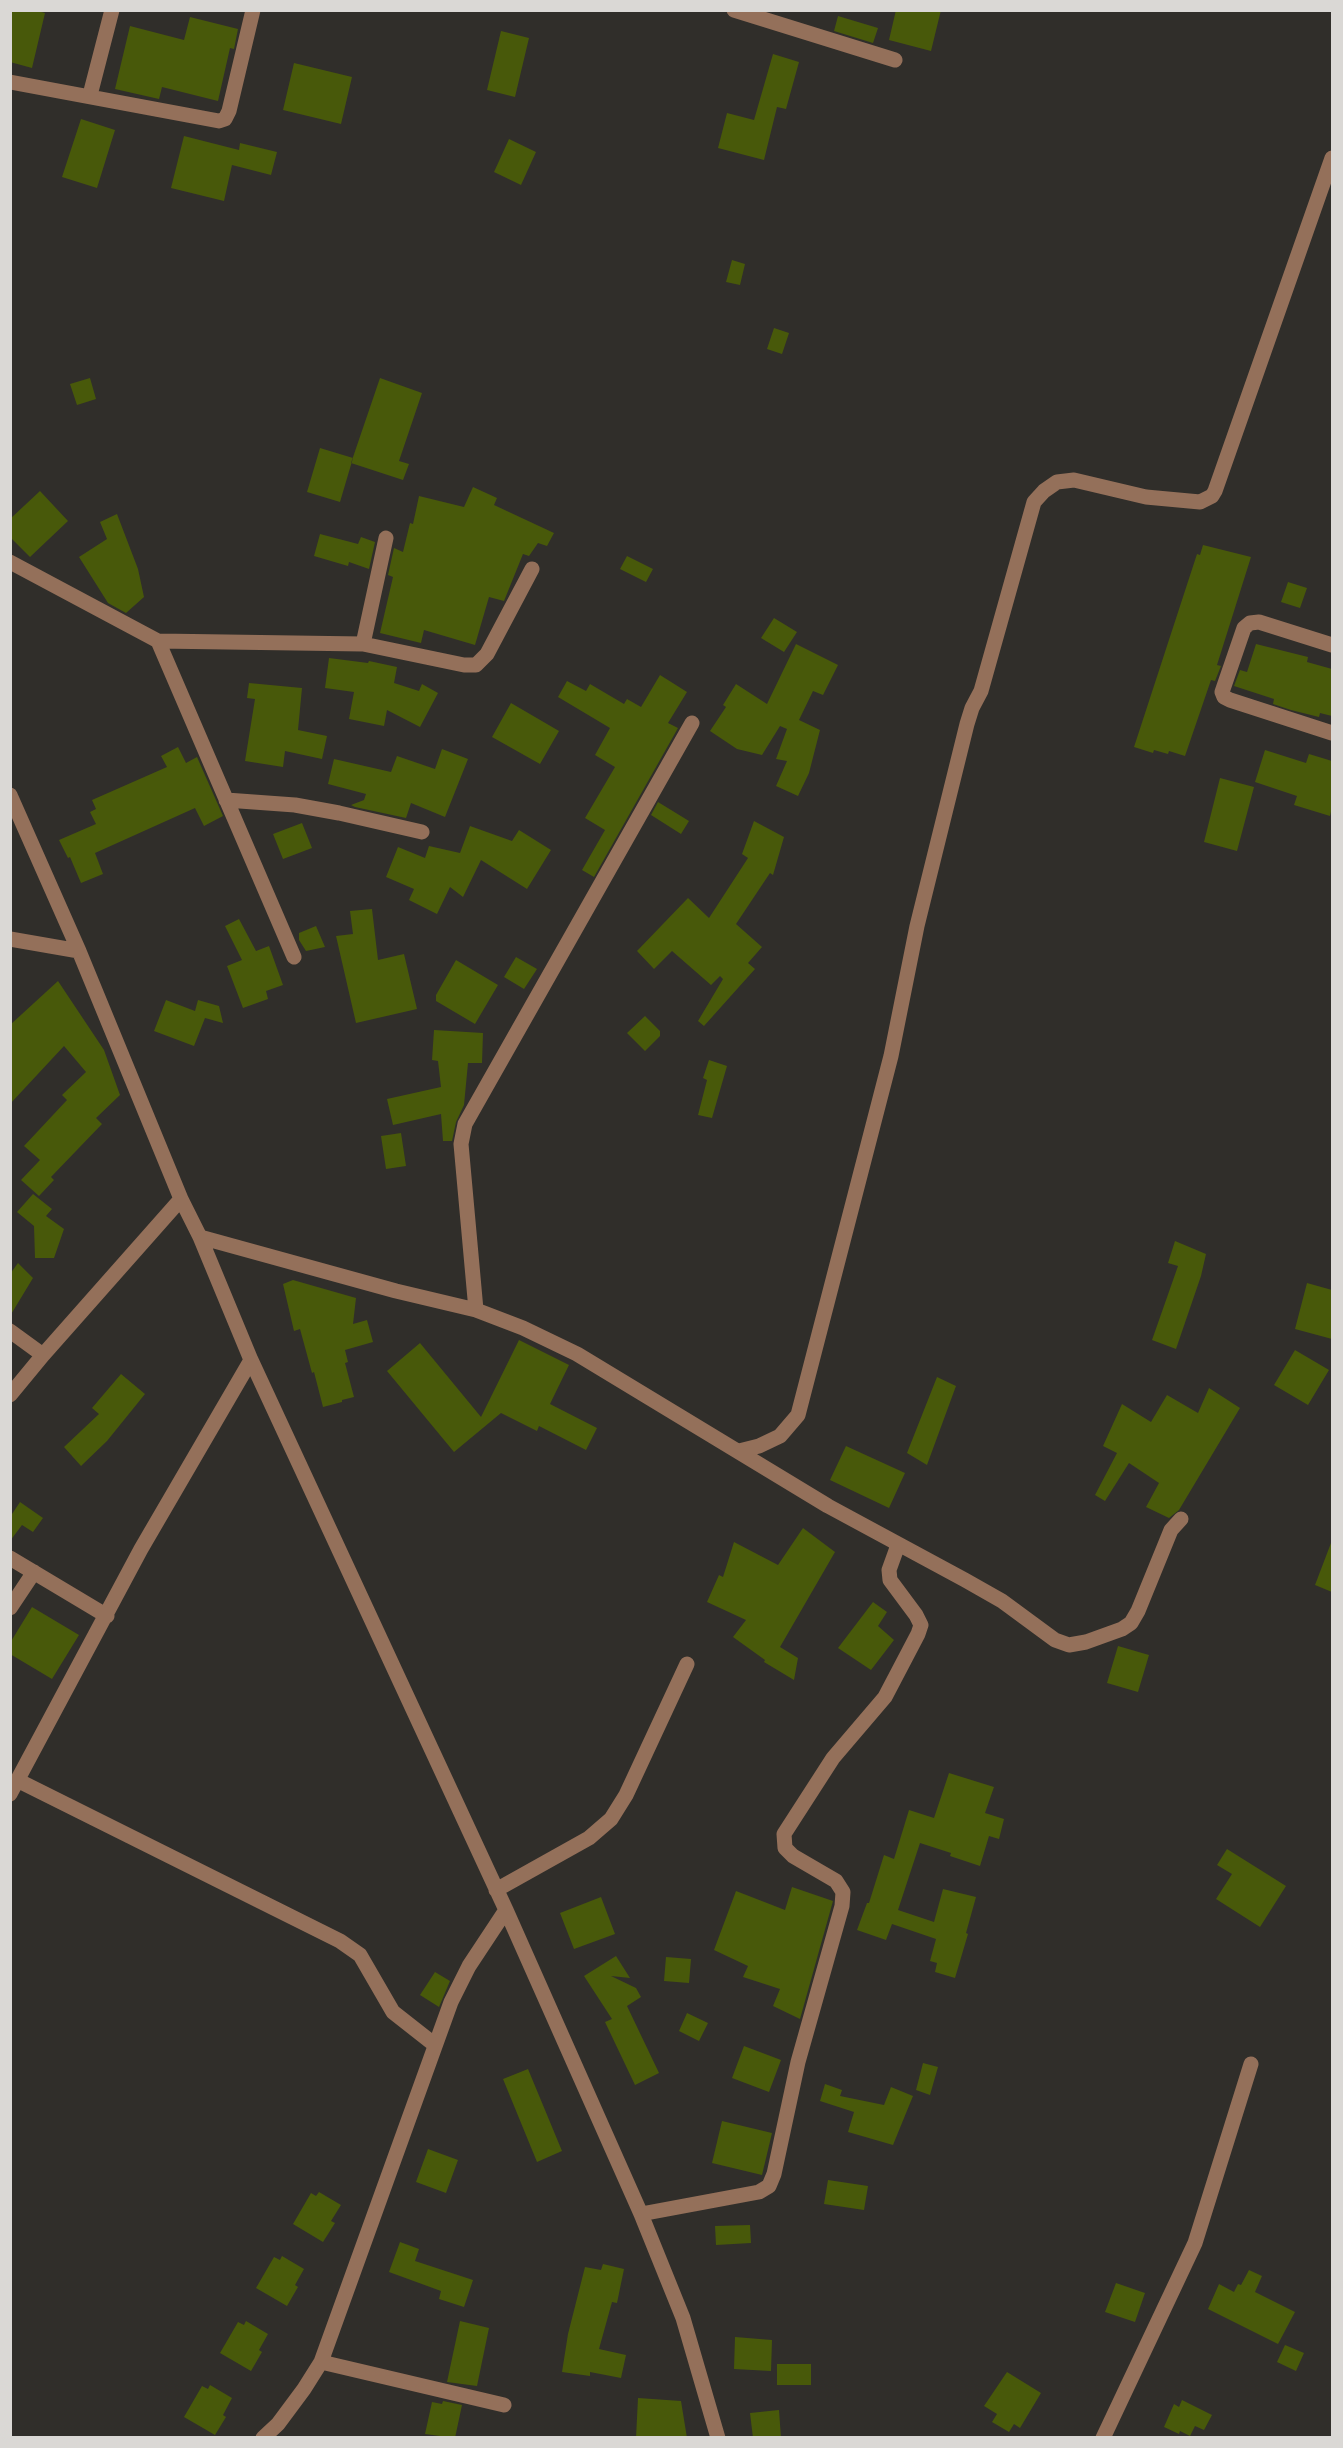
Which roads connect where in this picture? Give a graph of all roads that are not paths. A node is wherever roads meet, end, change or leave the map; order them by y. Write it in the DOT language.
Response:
graph roads {
  1 [pos="112,10"];
  2 [pos="254,10"];
  3 [pos="734,10"];
  4 [pos="895,60"];
  5 [pos="10,82"];
  6 [pos="90,95"];
  7 [pos="1332,158"];
  8 [pos="386,538"];
  9 [pos="10,562"];
  10 [pos="532,568"];
  11 [pos="158,641"];
  12 [pos="363,644"];
  13 [pos="1332,645"];
  14 [pos="692,723"];
  15 [pos="1332,733"];
  16 [pos="10,795"];
  17 [pos="226,800"];
  18 [pos="422,832"];
  19 [pos="10,939"];
  20 [pos="79,951"];
  21 [pos="294,957"];
  22 [pos="181,1199"];
  23 [pos="200,1237"];
  24 [pos="476,1310"];
  25 [pos="10,1331"];
  26 [pos="42,1355"];
  27 [pos="251,1360"];
  28 [pos="10,1395"];
  29 [pos="739,1451"];
  30 [pos="1181,1519"];
  31 [pos="898,1545"];
  32 [pos="10,1558"];
  33 [pos="34,1572"];
  34 [pos="10,1608"];
  35 [pos="107,1616"];
  36 [pos="687,1664"];
  37 [pos="14,1787"];
  38 [pos="496,1890"];
  39 [pos="506,1910"];
  40 [pos="435,2045"];
  41 [pos="1251,2064"];
  42 [pos="641,2214"];
  43 [pos="321,2362"];
  44 [pos="504,2405"];
  45 [pos="263,2438"];
  46 [pos="718,2438"];
  47 [pos="1103,2438"];
  1 -- 6 [label="street"];
  2 -- 6 [label="street"];
  3 -- 4 [label="street"];
  5 -- 6 [label="street"];
  7 -- 29 [label="street"];
  8 -- 12 [label="street"];
  9 -- 11 [label="street"];
  10 -- 12 [label="street"];
  11 -- 12 [label="street"];
  11 -- 17 [label="street"];
  13 -- 15 [label="street"];
  14 -- 24 [label="street"];
  16 -- 20 [label="street"];
  17 -- 18 [label="street"];
  17 -- 21 [label="street"];
  19 -- 20 [label="street"];
  20 -- 22 [label="street"];
  22 -- 23 [label="street"];
  22 -- 26 [label="street"];
  23 -- 24 [label="street"];
  23 -- 27 [label="street"];
  24 -- 29 [label="street"];
  25 -- 26 [label="street"];
  26 -- 28 [label="street"];
  27 -- 35 [label="street"];
  27 -- 38 [label="street"];
  29 -- 31 [label="street"];
  30 -- 31 [label="street"];
  31 -- 42 [label="street"];
  32 -- 33 [label="street"];
  33 -- 34 [label="street"];
  33 -- 35 [label="street"];
  35 -- 37 [label="street"];
  36 -- 38 [label="street"];
  37 -- 40 [label="street"];
  38 -- 39 [label="street"];
  39 -- 40 [label="street"];
  39 -- 42 [label="street"];
  40 -- 43 [label="street"];
  41 -- 47 [label="street"];
  42 -- 46 [label="street"];
  43 -- 44 [label="street"];
  43 -- 45 [label="street"];
}
